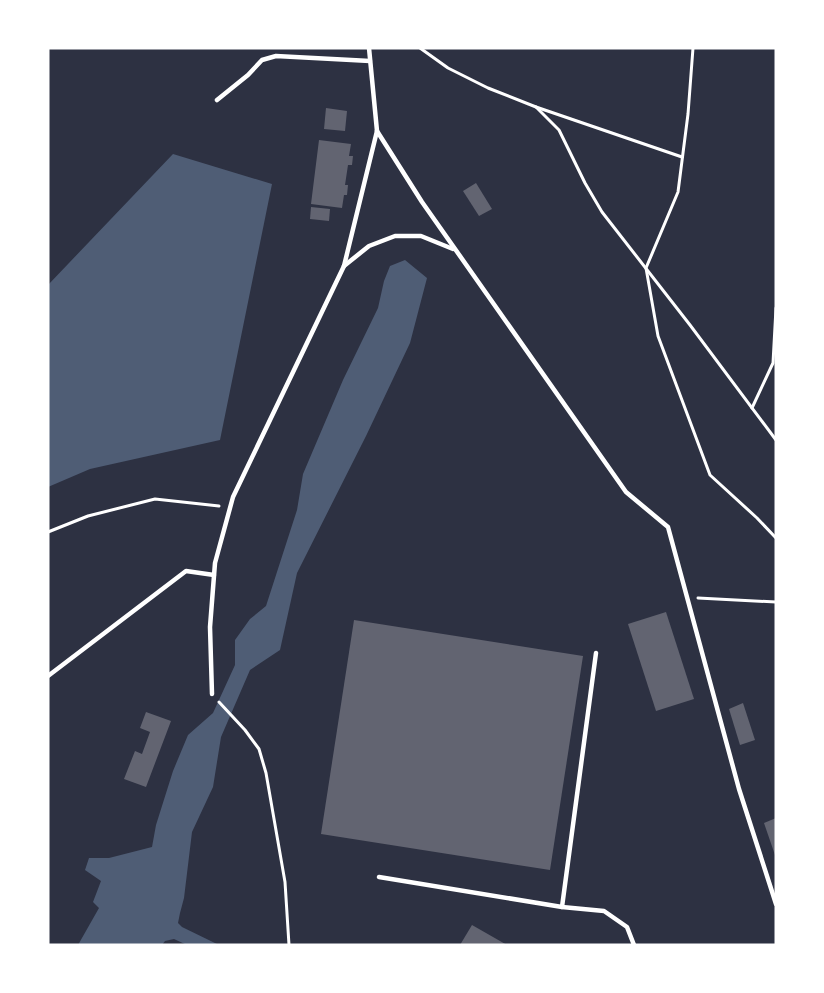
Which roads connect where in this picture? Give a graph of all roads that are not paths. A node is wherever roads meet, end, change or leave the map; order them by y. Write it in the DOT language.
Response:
graph roads {
  1 [pos="369,48"];
  2 [pos="370,61"];
  3 [pos="218,100"];
  4 [pos="377,131"];
  5 [pos="454,250"];
  6 [pos="344,266"];
  7 [pos="214,575"];
  8 [pos="596,653"];
  9 [pos="48,676"];
  10 [pos="212,694"];
  11 [pos="379,877"];
  12 [pos="776,904"];
  13 [pos="562,907"];
  14 [pos="634,945"];
  1 -- 2 [label="lane"];
  2 -- 3 [label="lane"];
  2 -- 4 [label="lane"];
  4 -- 5 [label="lane"];
  4 -- 6 [label="lane"];
  5 -- 6 [label="lane"];
  5 -- 12 [label="lane"];
  6 -- 7 [label="lane"];
  7 -- 9 [label="lane"];
  7 -- 10 [label="lane"];
  8 -- 13 [label="lane"];
  11 -- 13 [label="lane"];
  13 -- 14 [label="lane"];
}
